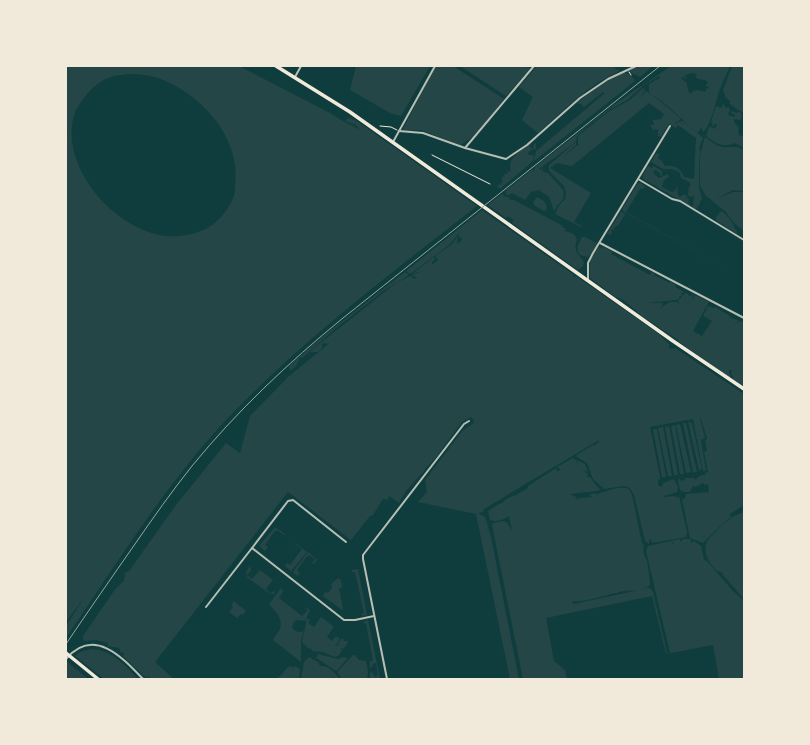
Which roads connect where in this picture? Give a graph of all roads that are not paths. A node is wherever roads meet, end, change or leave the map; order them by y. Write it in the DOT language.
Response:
graph roads {
  1 [pos="276,66"];
  2 [pos="301,66"];
  3 [pos="435,66"];
  4 [pos="534,66"];
  5 [pos="636,66"];
  6 [pos="296,77"];
  7 [pos="670,126"];
  8 [pos="399,131"];
  9 [pos="393,142"];
  10 [pos="465,148"];
  11 [pos="638,179"];
  12 [pos="744,240"];
  13 [pos="600,243"];
  14 [pos="588,281"];
  15 [pos="744,318"];
  16 [pos="744,389"];
  17 [pos="469,421"];
  18 [pos="346,542"];
  19 [pos="252,548"];
  20 [pos="206,607"];
  21 [pos="374,616"];
  22 [pos="66,653"];
  23 [pos="66,659"];
  24 [pos="98,679"];
  25 [pos="143,679"];
  26 [pos="387,679"];
  1 -- 6 [label="main road"];
  2 -- 6 [label="street"];
  3 -- 8 [label="street"];
  4 -- 10 [label="street"];
  5 -- 10 [label="street"];
  6 -- 9 [label="main road"];
  7 -- 11 [label="street"];
  8 -- 9 [label="street"];
  8 -- 10 [label="street"];
  9 -- 14 [label="main road"];
  11 -- 12 [label="street"];
  11 -- 13 [label="street"];
  13 -- 14 [label="street"];
  13 -- 15 [label="street"];
  14 -- 16 [label="main road"];
  17 -- 21 [label="street"];
  18 -- 19 [label="street"];
  19 -- 20 [label="street"];
  19 -- 21 [label="street"];
  21 -- 26 [label="street"];
  22 -- 24 [label="main road"];
  23 -- 25 [label="street"];
}
